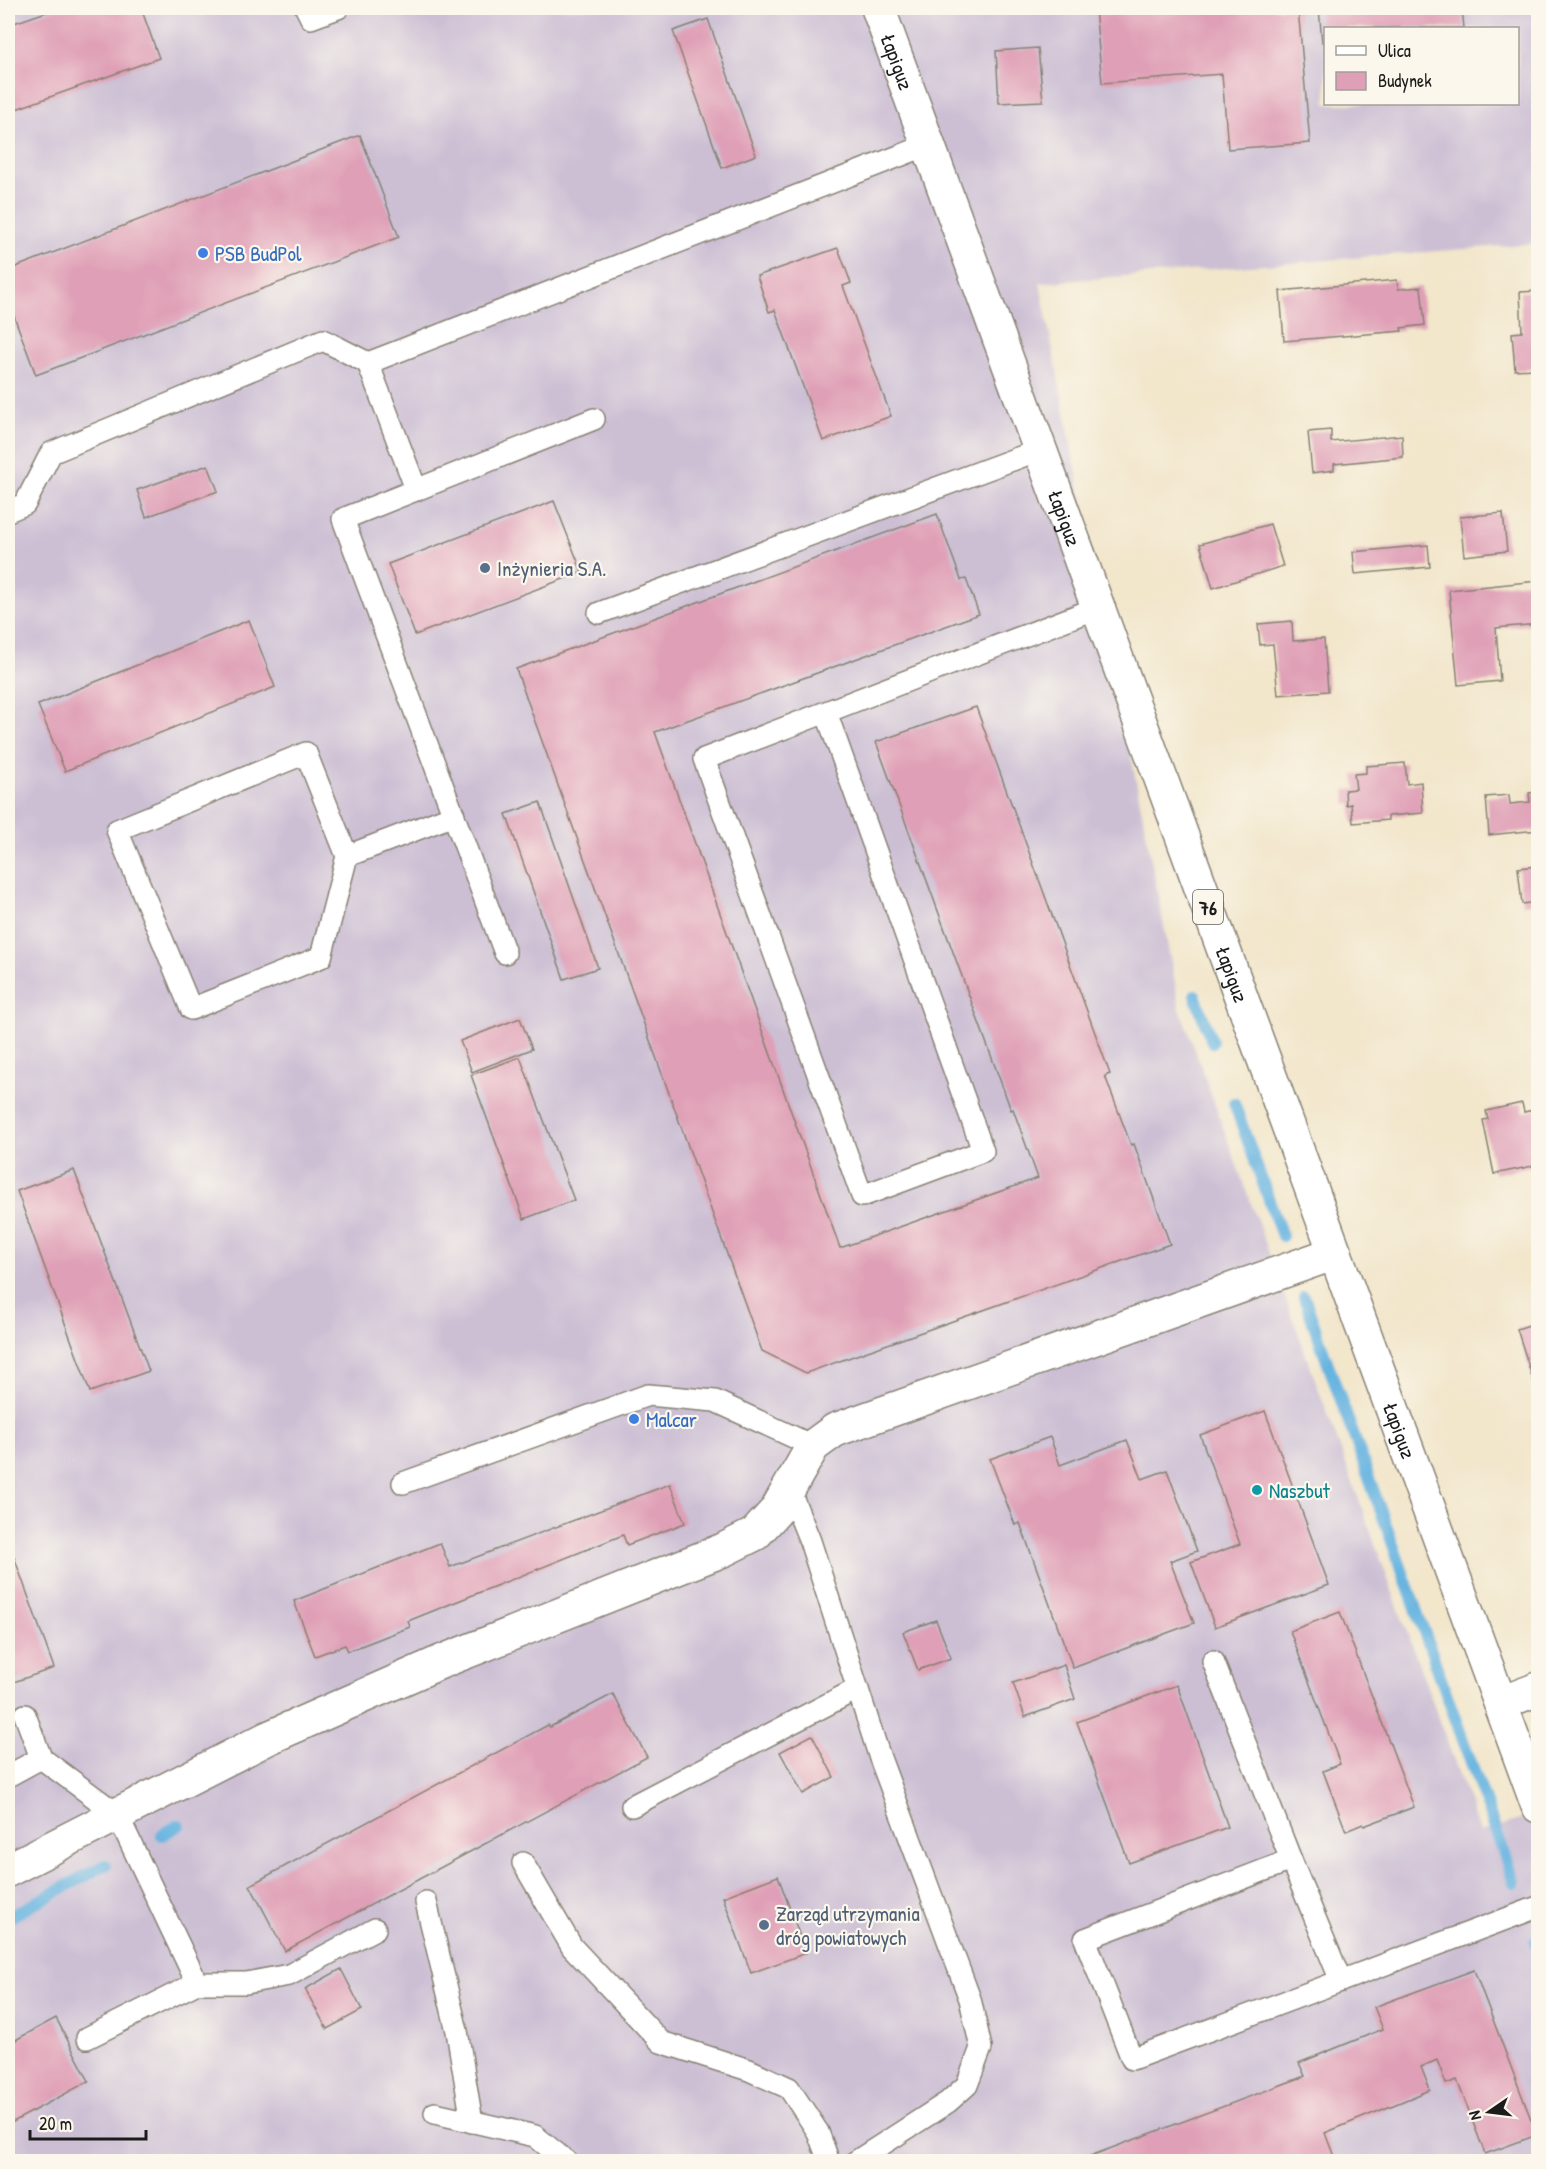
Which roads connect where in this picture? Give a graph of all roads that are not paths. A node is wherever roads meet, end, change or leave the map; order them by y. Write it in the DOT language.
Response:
graph roads {
  1 [pos="306,8"];
  2 [pos="338,8"];
  3 [pos="878,8"];
  4 [pos="930,144"];
  5 [pos="368,363"];
  6 [pos="594,419"];
  7 [pos="1042,449"];
  8 [pos="416,489"];
  9 [pos="8,511"];
  10 [pos="1099,607"];
  11 [pos="599,613"];
  12 [pos="826,712"];
  13 [pos="454,815"];
  14 [pos="347,856"];
  15 [pos="505,953"];
  16 [pos="1335,1252"];
  17 [pos="813,1446"];
  18 [pos="403,1483"];
  19 [pos="789,1489"];
  20 [pos="1214,1661"];
  21 [pos="857,1689"];
  22 [pos="1539,1689"];
  23 [pos="1501,1703"];
  24 [pos="26,1716"];
  25 [pos="41,1758"];
  26 [pos="8,1776"];
  27 [pos="632,1806"];
  28 [pos="1539,1806"];
  29 [pos="117,1814"];
  30 [pos="1291,1860"];
  31 [pos="523,1863"];
  32 [pos="8,1870"];
  33 [pos="426,1902"];
  34 [pos="1539,1907"];
  35 [pos="375,1929"];
  36 [pos="1341,1981"];
  37 [pos="197,1983"];
  38 [pos="87,2038"];
  39 [pos="435,2113"];
  40 [pos="472,2122"];
  41 [pos="567,2162"];
  42 [pos="830,2162"];
  43 [pos="855,2162"];
  1 -- 2 [label="lane"];
  3 -- 4 [label="main road, Łapiguz / 76"];
  4 -- 5 [label="lane"];
  4 -- 7 [label="main road, Łapiguz / 76"];
  5 -- 8 [label="lane"];
  5 -- 9 [label="lane"];
  6 -- 8 [label="lane"];
  7 -- 10 [label="main road, Łapiguz / 76"];
  7 -- 11 [label="lane"];
  8 -- 13 [label="lane"];
  10 -- 12 [label="lane"];
  10 -- 16 [label="main road, Łapiguz / 76"];
  12 -- 12 [label="lane"];
  13 -- 14 [label="lane"];
  13 -- 15 [label="lane"];
  14 -- 14 [label="lane"];
  16 -- 17 [label="main road"];
  16 -- 23 [label="main road, Łapiguz / 76"];
  17 -- 18 [label="lane"];
  17 -- 19 [label="main road"];
  19 -- 21 [label="lane"];
  19 -- 29 [label="main road"];
  20 -- 30 [label="lane"];
  21 -- 27 [label="lane"];
  21 -- 43 [label="lane"];
  22 -- 23 [label="main road"];
  23 -- 28 [label="main road, Łapiguz / 76"];
  24 -- 25 [label="lane"];
  25 -- 26 [label="lane"];
  25 -- 29 [label="lane"];
  29 -- 32 [label="main road"];
  29 -- 37 [label="lane"];
  30 -- 36 [label="lane"];
  30 -- 36 [label="lane"];
  31 -- 42 [label="lane"];
  33 -- 40 [label="lane"];
  34 -- 36 [label="lane"];
  35 -- 37 [label="lane"];
  37 -- 38 [label="lane"];
  39 -- 40 [label="lane"];
  40 -- 41 [label="lane"];
}
